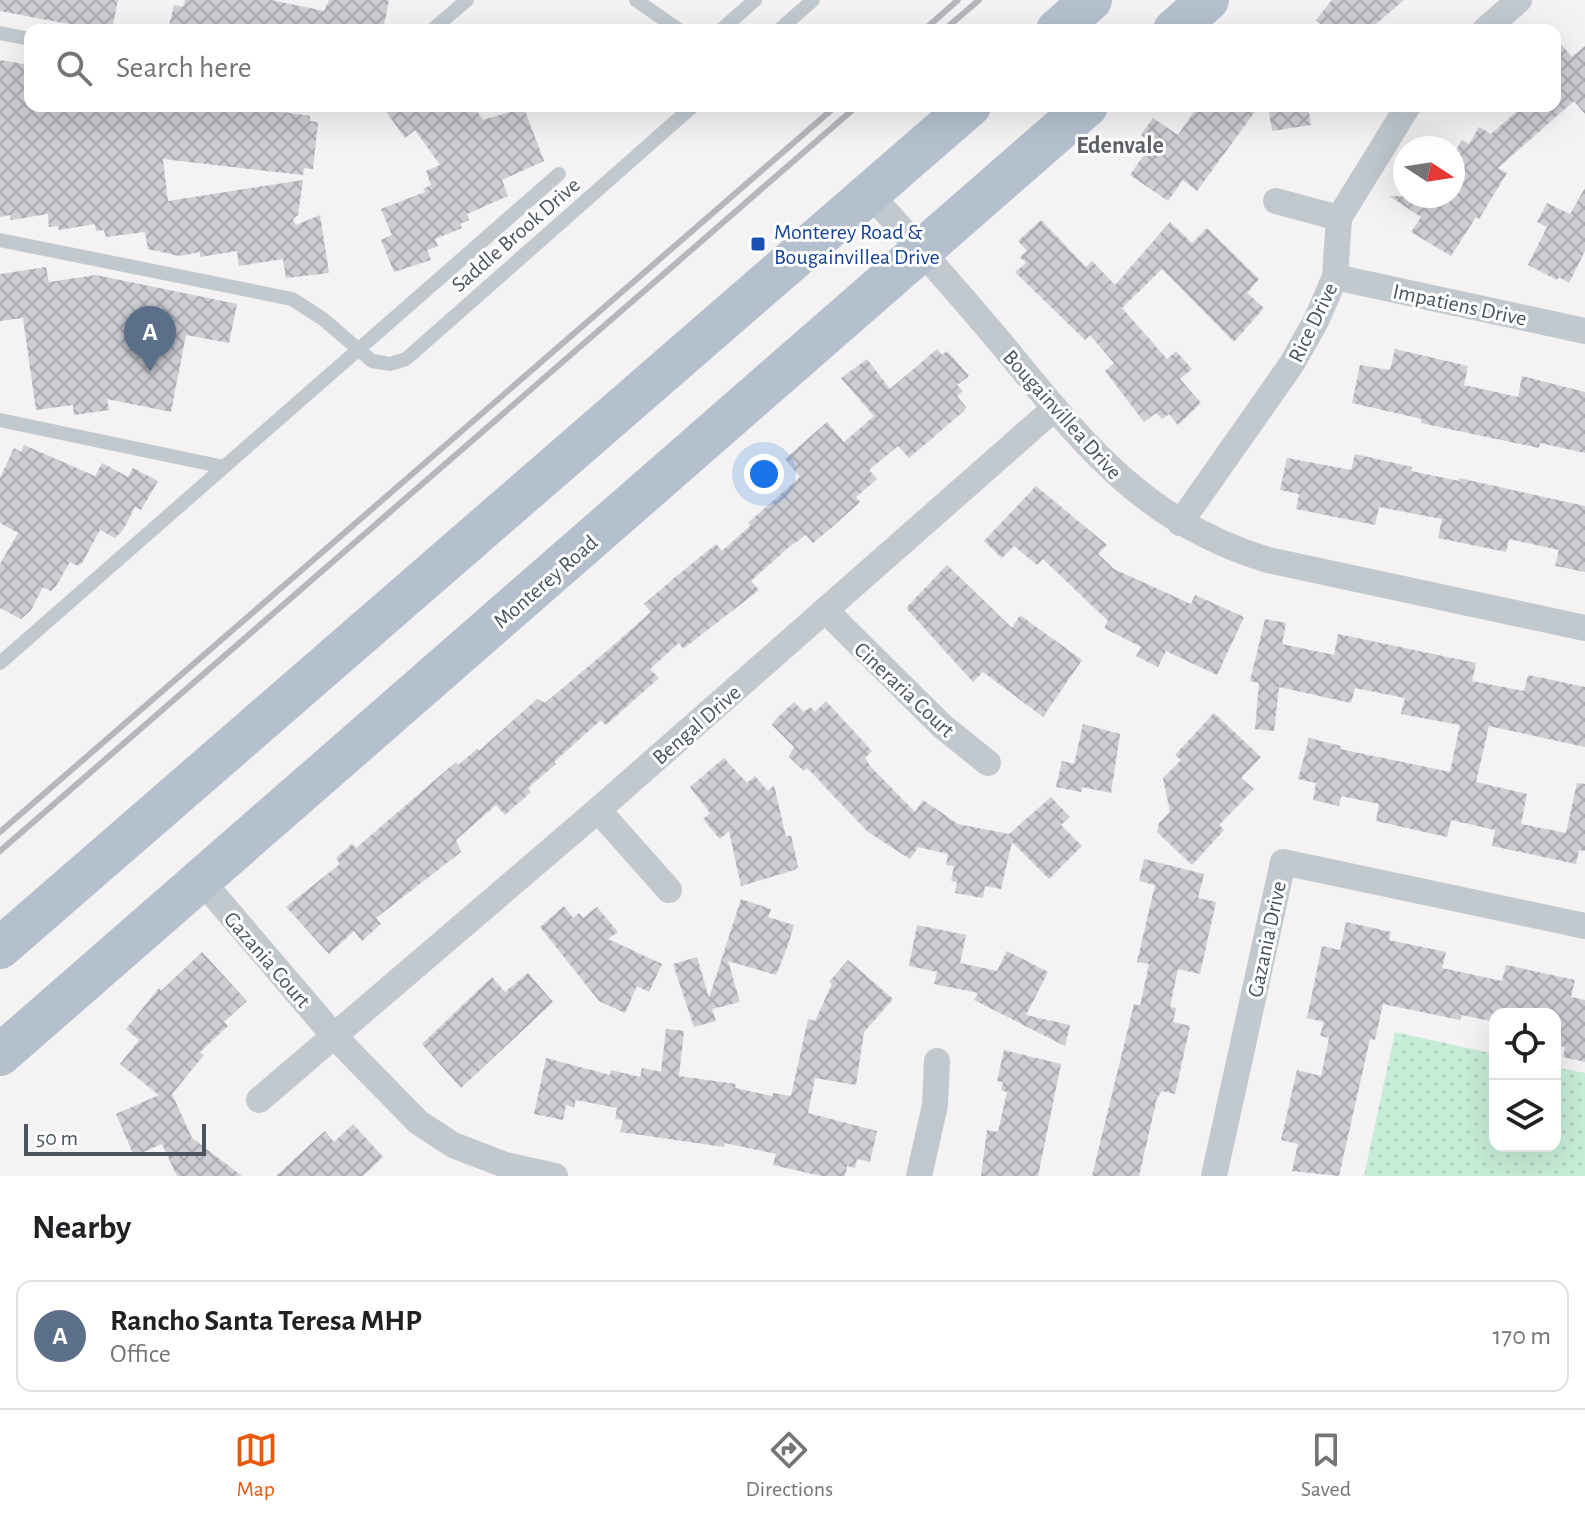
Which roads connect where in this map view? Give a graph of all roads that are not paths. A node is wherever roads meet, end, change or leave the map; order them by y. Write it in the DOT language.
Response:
graph roads {
  1 [pos="467,0"];
  2 [pos="636,0"];
  3 [pos="755,0"];
  4 [pos="813,0"];
  5 [pos="1091,0"];
  6 [pos="1208,0"];
  7 [pos="1519,0"];
  8 [pos="439,24"];
  9 [pos="670,24"];
  10 [pos="728,24"];
  11 [pos="786,24"];
  12 [pos="1064,24"];
  13 [pos="1181,24"];
  14 [pos="1492,24"];
  15 [pos="0,33"];
  16 [pos="24,38"];
  17 [pos="686,112"];
  18 [pos="963,112"];
  19 [pos="1080,112"];
  20 [pos="1404,112"];
  21 [pos="559,174"];
  22 [pos="870,194"];
  23 [pos="1276,201"];
  24 [pos="1339,218"];
  25 [pos="0,240"];
  26 [pos="922,251"];
  27 [pos="1335,277"];
  28 [pos="1585,331"];
  29 [pos="358,348"];
  30 [pos="1055,408"];
  31 [pos="2,422"];
  32 [pos="224,467"];
  33 [pos="1180,523"];
  34 [pos="826,611"];
  35 [pos="1585,628"];
  36 [pos="0,663"];
  37 [pos="988,763"];
  38 [pos="598,810"];
  39 [pos="202,881"];
  40 [pos="669,890"];
  41 [pos="1585,926"];
  42 [pos="0,948"];
  43 [pos="335,1037"];
  44 [pos="0,1055"];
  45 [pos="937,1061"];
  46 [pos="259,1100"];
  47 [pos="555,1176"];
  48 [pos="919,1176"];
  49 [pos="1214,1176"];
  1 -- 8 [label="lane"];
  2 -- 9 [label="lane"];
  3 -- 10 [label="lane"];
  4 -- 11 [label="lane"];
  5 -- 12 [label="main road"];
  6 -- 13 [label="main road"];
  7 -- 14 [label="street"];
  15 -- 16 [label="lane"];
  17 -- 29 [label="lane, Saddle Brook Drive"];
  18 -- 22 [label="main road"];
  19 -- 26 [label="main road, Monterey Road"];
  20 -- 24 [label="street, Rice Drive"];
  21 -- 29 [label="lane"];
  22 -- 26 [label="street, Bougainvillea Drive"];
  22 -- 42 [label="main road"];
  23 -- 24 [label="street"];
  24 -- 27 [label="street, Rice Drive"];
  25 -- 29 [label="lane, Saddle Brook Drive"];
  26 -- 30 [label="street, Bougainvillea Drive"];
  26 -- 39 [label="main road, Monterey Road"];
  27 -- 28 [label="street, Impatiens Drive"];
  27 -- 33 [label="street, Rice Drive"];
  29 -- 32 [label="lane"];
  30 -- 33 [label="street, Bougainvillea Drive"];
  30 -- 34 [label="street, Bengal Drive"];
  31 -- 32 [label="lane"];
  32 -- 36 [label="lane"];
  33 -- 35 [label="street, Bougainvillea Drive"];
  34 -- 37 [label="street, Cineraria Court"];
  34 -- 38 [label="street, Bengal Drive"];
  38 -- 40 [label="street"];
  38 -- 43 [label="street, Bengal Drive"];
  39 -- 43 [label="street, Gazania Court"];
  39 -- 44 [label="main road, Monterey Road"];
  41 -- 49 [label="street, Gazania Drive"];
  43 -- 46 [label="street, Bengal Drive"];
  43 -- 47 [label="street"];
  45 -- 48 [label="street"];
}
